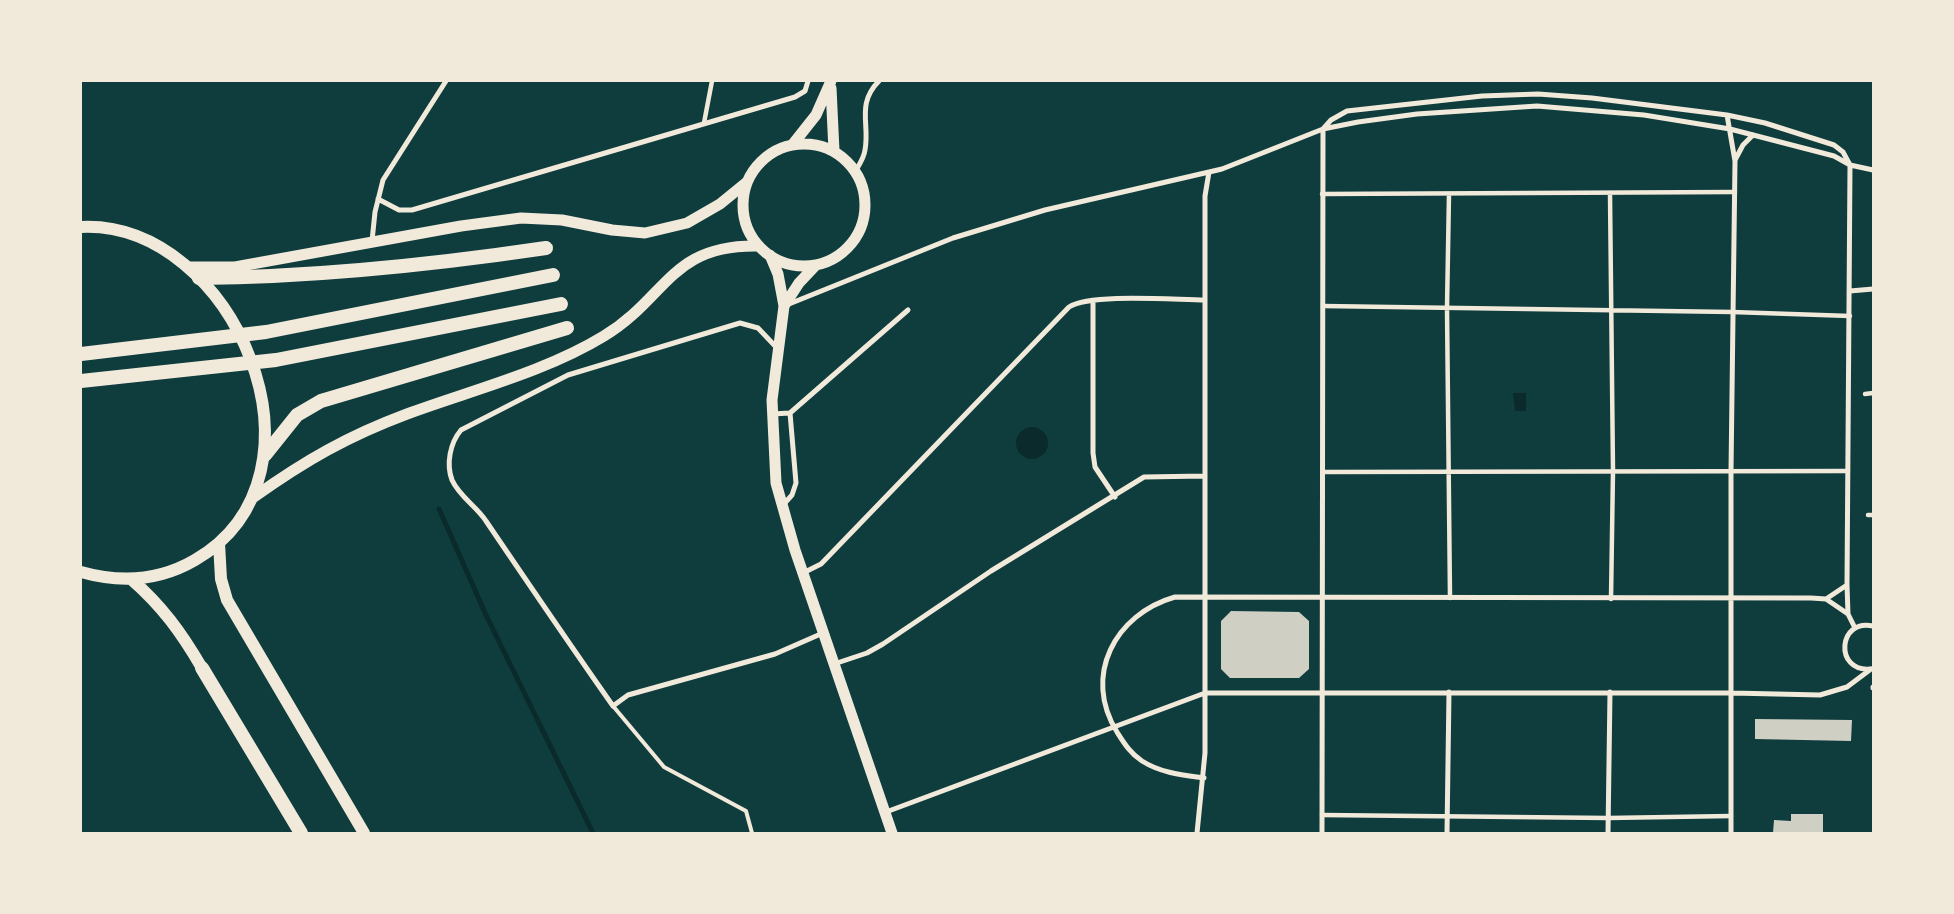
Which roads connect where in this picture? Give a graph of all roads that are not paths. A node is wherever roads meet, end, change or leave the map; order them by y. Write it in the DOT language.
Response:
graph roads {
  1 [pos="446,81"];
  2 [pos="712,81"];
  3 [pos="808,81"];
  4 [pos="879,81"];
  5 [pos="831,83"];
  6 [pos="1727,115"];
  7 [pos="704,123"];
  8 [pos="1322,129"];
  9 [pos="1730,129"];
  10 [pos="1753,135"];
  11 [pos="793,144"];
  12 [pos="834,152"];
  13 [pos="1735,161"];
  14 [pos="1850,165"];
  15 [pos="1873,170"];
  16 [pos="855,172"];
  17 [pos="1209,172"];
  18 [pos="747,182"];
  19 [pos="1735,192"];
  20 [pos="1322,194"];
  21 [pos="1449,194"];
  22 [pos="1610,194"];
  23 [pos="378,199"];
  24 [pos="81,227"];
  25 [pos="372,241"];
  26 [pos="759,246"];
  27 [pos="546,248"];
  28 [pos="770,255"];
  29 [pos="816,265"];
  30 [pos="188,267"];
  31 [pos="554,275"];
  32 [pos="199,278"];
  33 [pos="1873,289"];
  34 [pos="1850,291"];
  35 [pos="1205,300"];
  36 [pos="1093,301"];
  37 [pos="561,304"];
  38 [pos="784,306"];
  39 [pos="1323,306"];
  40 [pos="1447,308"];
  41 [pos="908,310"];
  42 [pos="1611,310"];
  43 [pos="1732,312"];
  44 [pos="1850,316"];
  45 [pos="567,328"];
  46 [pos="778,349"];
  47 [pos="81,354"];
  48 [pos="81,381"];
  49 [pos="1873,393"];
  50 [pos="1865,394"];
  51 [pos="790,413"];
  52 [pos="771,414"];
  53 [pos="265,455"];
  54 [pos="1613,471"];
  55 [pos="1731,471"];
  56 [pos="1848,471"];
  57 [pos="1323,472"];
  58 [pos="1449,472"];
  59 [pos="1204,476"];
  60 [pos="254,497"];
  61 [pos="1115,497"];
  62 [pos="782,507"];
  63 [pos="219,543"];
  64 [pos="81,572"];
  65 [pos="802,574"];
  66 [pos="131,579"];
  67 [pos="1847,585"];
  68 [pos="1204,598"];
  69 [pos="1323,598"];
  70 [pos="1450,598"];
  71 [pos="1611,599"];
  72 [pos="1731,599"];
  73 [pos="1826,599"];
  74 [pos="1848,614"];
  75 [pos="1873,626"];
  76 [pos="1855,628"];
  77 [pos="823,633"];
  78 [pos="834,664"];
  79 [pos="202,668"];
  80 [pos="1872,668"];
  81 [pos="1322,692"];
  82 [pos="1450,692"];
  83 [pos="1610,692"];
  84 [pos="1205,693"];
  85 [pos="1732,693"];
  86 [pos="613,706"];
  87 [pos="1114,727"];
  88 [pos="1204,778"];
  89 [pos="885,812"];
  90 [pos="1322,815"];
  91 [pos="1446,816"];
  92 [pos="1731,816"];
  93 [pos="1608,818"];
  94 [pos="301,833"];
  95 [pos="364,833"];
  96 [pos="752,833"];
  97 [pos="892,833"];
  98 [pos="1197,833"];
  99 [pos="1322,833"];
  100 [pos="1447,833"];
  101 [pos="1608,833"];
  102 [pos="1731,833"];
  1 -- 23 [label="street"];
  2 -- 7 [label="street"];
  3 -- 7 [label="street"];
  4 -- 16 [label="street"];
  5 -- 11 [label="main road"];
  5 -- 12 [label="main road"];
  6 -- 8 [label="street"];
  6 -- 9 [label="street"];
  6 -- 14 [label="street"];
  7 -- 23 [label="street"];
  8 -- 9 [label="street"];
  8 -- 17 [label="street"];
  8 -- 20 [label="street"];
  9 -- 10 [label="street"];
  9 -- 13 [label="street"];
  10 -- 13 [label="street"];
  10 -- 14 [label="street"];
  11 -- 12 [label="main road"];
  11 -- 18 [label="main road"];
  12 -- 16 [label="main road"];
  13 -- 19 [label="street"];
  14 -- 15 [label="street"];
  14 -- 34 [label="street"];
  16 -- 29 [label="main road"];
  17 -- 35 [label="street"];
  17 -- 38 [label="street"];
  18 -- 25 [label="main road"];
  18 -- 26 [label="main road"];
  19 -- 22 [label="street"];
  19 -- 43 [label="street"];
  20 -- 21 [label="street"];
  20 -- 39 [label="street"];
  21 -- 22 [label="street"];
  21 -- 40 [label="street"];
  22 -- 42 [label="street"];
  23 -- 25 [label="street"];
  24 -- 30 [label="highway"];
  25 -- 30 [label="main road"];
  26 -- 28 [label="main road"];
  26 -- 60 [label="main road"];
  27 -- 32 [label="highway"];
  28 -- 29 [label="main road"];
  28 -- 38 [label="main road"];
  29 -- 38 [label="main road"];
  30 -- 32 [label="highway"];
  31 -- 47 [label="highway"];
  32 -- 53 [label="highway"];
  33 -- 34 [label="street"];
  34 -- 44 [label="street"];
  35 -- 36 [label="street"];
  35 -- 59 [label="street"];
  36 -- 61 [label="street"];
  36 -- 65 [label="street"];
  37 -- 48 [label="highway"];
  38 -- 46 [label="main road"];
  39 -- 40 [label="street"];
  39 -- 57 [label="street"];
  40 -- 42 [label="street"];
  40 -- 58 [label="street"];
  41 -- 51 [label="street"];
  42 -- 43 [label="street"];
  42 -- 54 [label="street"];
  43 -- 44 [label="street"];
  43 -- 55 [label="street"];
  44 -- 56 [label="street"];
  45 -- 53 [label="highway"];
  46 -- 52 [label="main road"];
  46 -- 86 [label="street"];
  49 -- 50 [label="street"];
  51 -- 52 [label="street"];
  51 -- 62 [label="street"];
  52 -- 62 [label="main road"];
  53 -- 60 [label="highway"];
  54 -- 55 [label="street"];
  54 -- 58 [label="street"];
  54 -- 71 [label="street"];
  55 -- 56 [label="street"];
  55 -- 72 [label="street"];
  56 -- 67 [label="street"];
  57 -- 58 [label="street"];
  57 -- 69 [label="street"];
  58 -- 70 [label="street"];
  59 -- 61 [label="street"];
  59 -- 68 [label="street"];
  60 -- 63 [label="highway"];
  61 -- 78 [label="street"];
  62 -- 65 [label="main road"];
  63 -- 66 [label="highway"];
  63 -- 95 [label="highway"];
  64 -- 66 [label="highway"];
  65 -- 77 [label="main road"];
  66 -- 79 [label="highway"];
  67 -- 73 [label="street"];
  67 -- 74 [label="street"];
  68 -- 69 [label="street"];
  68 -- 84 [label="street"];
  68 -- 87 [label="street"];
  69 -- 70 [label="street"];
  69 -- 81 [label="street"];
  70 -- 71 [label="street"];
  71 -- 72 [label="street"];
  72 -- 73 [label="street"];
  72 -- 85 [label="street"];
  73 -- 74 [label="street"];
  74 -- 76 [label="street"];
  75 -- 76 [label="street"];
  76 -- 80 [label="street"];
  77 -- 78 [label="main road"];
  77 -- 86 [label="street"];
  78 -- 89 [label="main road"];
  79 -- 94 [label="highway"];
  80 -- 85 [label="street"];
  81 -- 82 [label="street"];
  81 -- 84 [label="street"];
  81 -- 90 [label="street"];
  82 -- 83 [label="street"];
  82 -- 91 [label="street"];
  83 -- 85 [label="street"];
  83 -- 93 [label="street"];
  84 -- 87 [label="street"];
  84 -- 88 [label="street"];
  85 -- 92 [label="street"];
  86 -- 96 [label="lane"];
  87 -- 88 [label="street"];
  87 -- 89 [label="street"];
  88 -- 98 [label="street"];
  89 -- 97 [label="main road"];
  90 -- 91 [label="street"];
  90 -- 99 [label="street"];
  91 -- 93 [label="street"];
  91 -- 100 [label="street"];
  92 -- 93 [label="street"];
  92 -- 102 [label="street"];
  93 -- 101 [label="street"];
}
